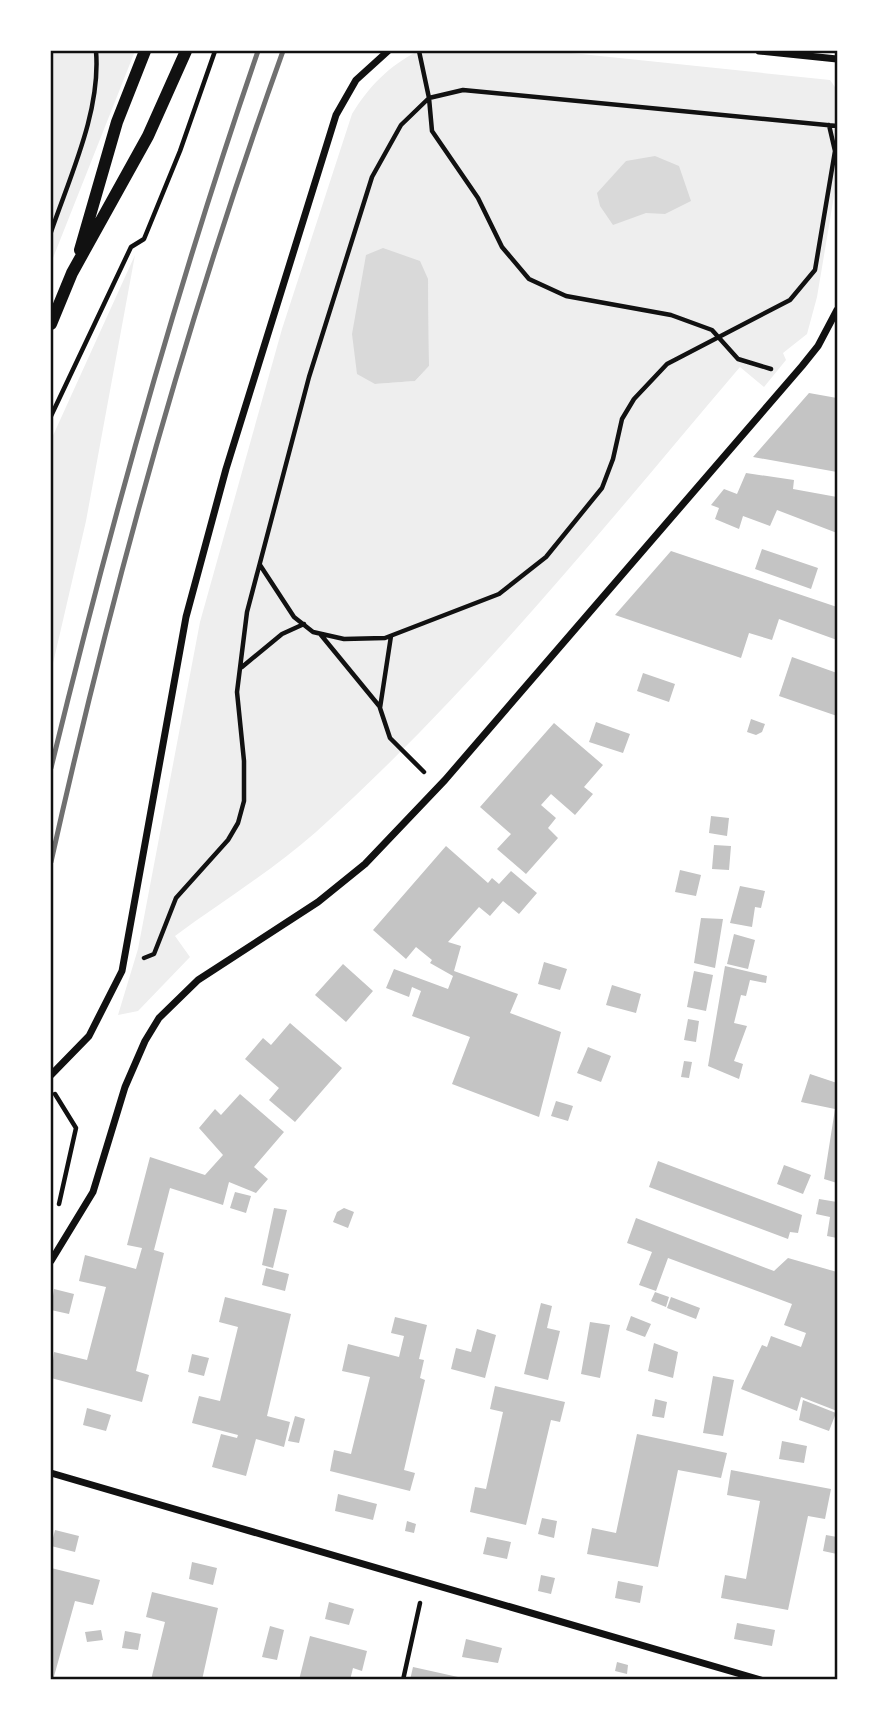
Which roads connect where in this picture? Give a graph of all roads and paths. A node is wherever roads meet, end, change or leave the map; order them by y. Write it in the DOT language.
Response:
graph roads {
  1 [pos="96,51"];
  2 [pos="145,51"];
  3 [pos="186,51"];
  4 [pos="215,51"];
  5 [pos="388,51"];
  6 [pos="419,51"];
  7 [pos="759,51"];
  8 [pos="837,59"];
  9 [pos="429,98"];
  10 [pos="829,125"];
  11 [pos="837,126"];
  12 [pos="51,232"];
  13 [pos="72,274"];
  14 [pos="837,310"];
  15 [pos="51,324"];
  16 [pos="717,336"];
  17 [pos="794,376"];
  18 [pos="51,416"];
  19 [pos="260,565"];
  20 [pos="304,624"];
  21 [pos="319,633"];
  22 [pos="391,635"];
  23 [pos="240,668"];
  24 [pos="380,708"];
  25 [pos="440,786"];
  26 [pos="140,960"];
  27 [pos="51,1075"];
  28 [pos="62,1084"];
  29 [pos="52,1088"];
  30 [pos="58,1250"];
  31 [pos="51,1261"];
  32 [pos="51,1473"];
  33 [pos="424,1584"];
  34 [pos="403,1680"];
  35 [pos="761,1680"];
  1 -- 12 [label="path"];
  2 -- 13 [label="street"];
  3 -- 13 [label="street"];
  4 -- 18 [label="path"];
  5 -- 27 [label="street"];
  6 -- 9 [label="path"];
  7 -- 8 [label="street"];
  9 -- 10 [label="path"];
  9 -- 16 [label="path"];
  9 -- 19 [label="path"];
  10 -- 11 [label="path"];
  10 -- 16 [label="path"];
  13 -- 15 [label="street"];
  14 -- 17 [label="street"];
  16 -- 17 [label="path"];
  16 -- 22 [label="path"];
  17 -- 25 [label="street"];
  19 -- 20 [label="path"];
  19 -- 23 [label="path"];
  20 -- 21 [label="path"];
  20 -- 23 [label="path"];
  21 -- 22 [label="path"];
  21 -- 24 [label="path"];
  22 -- 24 [label="path"];
  23 -- 26 [label="path"];
  24 -- 25 [label="path"];
  25 -- 30 [label="street"];
  28 -- 29 [label="path"];
  29 -- 30 [label="path"];
  30 -- 31 [label="street"];
  32 -- 33 [label="street"];
  33 -- 34 [label="path"];
  33 -- 35 [label="street"];
}
